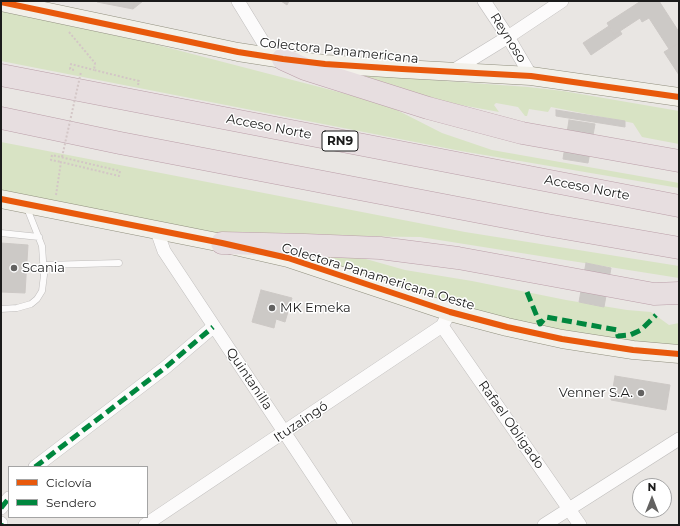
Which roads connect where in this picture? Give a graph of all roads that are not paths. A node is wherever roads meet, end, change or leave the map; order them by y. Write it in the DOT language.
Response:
graph roads {
  1 [pos="238,1"];
  2 [pos="484,1"];
  3 [pos="562,1"];
  4 [pos="1,2"];
  5 [pos="508,37"];
  6 [pos="276,58"];
  7 [pos="450,72"];
  8 [pos="1,75"];
  9 [pos="532,76"];
  10 [pos="679,97"];
  11 [pos="1,118"];
  12 [pos="679,161"];
  13 [pos="1,199"];
  14 [pos="25,204"];
  15 [pos="679,206"];
  16 [pos="157,231"];
  17 [pos="1,234"];
  18 [pos="39,237"];
  19 [pos="222,243"];
  20 [pos="679,248"];
  21 [pos="119,263"];
  22 [pos="44,265"];
  23 [pos="679,293"];
  24 [pos="1,309"];
  25 [pos="446,319"];
  26 [pos="213,326"];
  27 [pos="679,354"];
  28 [pos="285,432"];
  29 [pos="679,439"];
  30 [pos="36,466"];
  31 [pos="8,499"];
  32 [pos="1,508"];
  33 [pos="569,509"];
  34 [pos="145,525"];
  35 [pos="346,525"];
  36 [pos="544,525"];
  37 [pos="580,525"];
  1 -- 6 [label="street"];
  2 -- 5 [label="street, Reynoso"];
  3 -- 5 [label="street"];
  4 -- 6 [label="street, Colectora Panamericana"];
  5 -- 7 [label="street"];
  5 -- 9 [label="street, Reynoso"];
  6 -- 7 [label="street, Colectora Panamericana"];
  6 -- 12 [label="highway"];
  7 -- 9 [label="street, Colectora Panamericana"];
  8 -- 15 [label="highway, Acceso Norte / RN9"];
  9 -- 10 [label="street, Colectora Panamericana"];
  11 -- 20 [label="highway"];
  13 -- 14 [label="street, Colectora Panamericana Oeste"];
  14 -- 16 [label="street, Colectora Panamericana Oeste"];
  14 -- 18 [label="lane"];
  16 -- 19 [label="street, Colectora Panamericana Oeste"];
  16 -- 26 [label="street, Quintanilla"];
  17 -- 18 [label="lane"];
  18 -- 22 [label="lane"];
  19 -- 23 [label="highway"];
  19 -- 25 [label="street, Colectora Panamericana Oeste"];
  21 -- 22 [label="lane"];
  22 -- 24 [label="lane"];
  25 -- 27 [label="street, Colectora Panamericana Oeste"];
  25 -- 28 [label="street, Ituzaingó"];
  25 -- 33 [label="street, Rafael Obligado"];
  26 -- 28 [label="street, Quintanilla"];
  26 -- 30 [label="street"];
  28 -- 34 [label="street, Ituzaingó"];
  28 -- 35 [label="street, Quintanilla"];
  29 -- 33 [label="street"];
  31 -- 32 [label="street"];
  33 -- 36 [label="street"];
  33 -- 37 [label="street, Rafael Obligado"];
}
